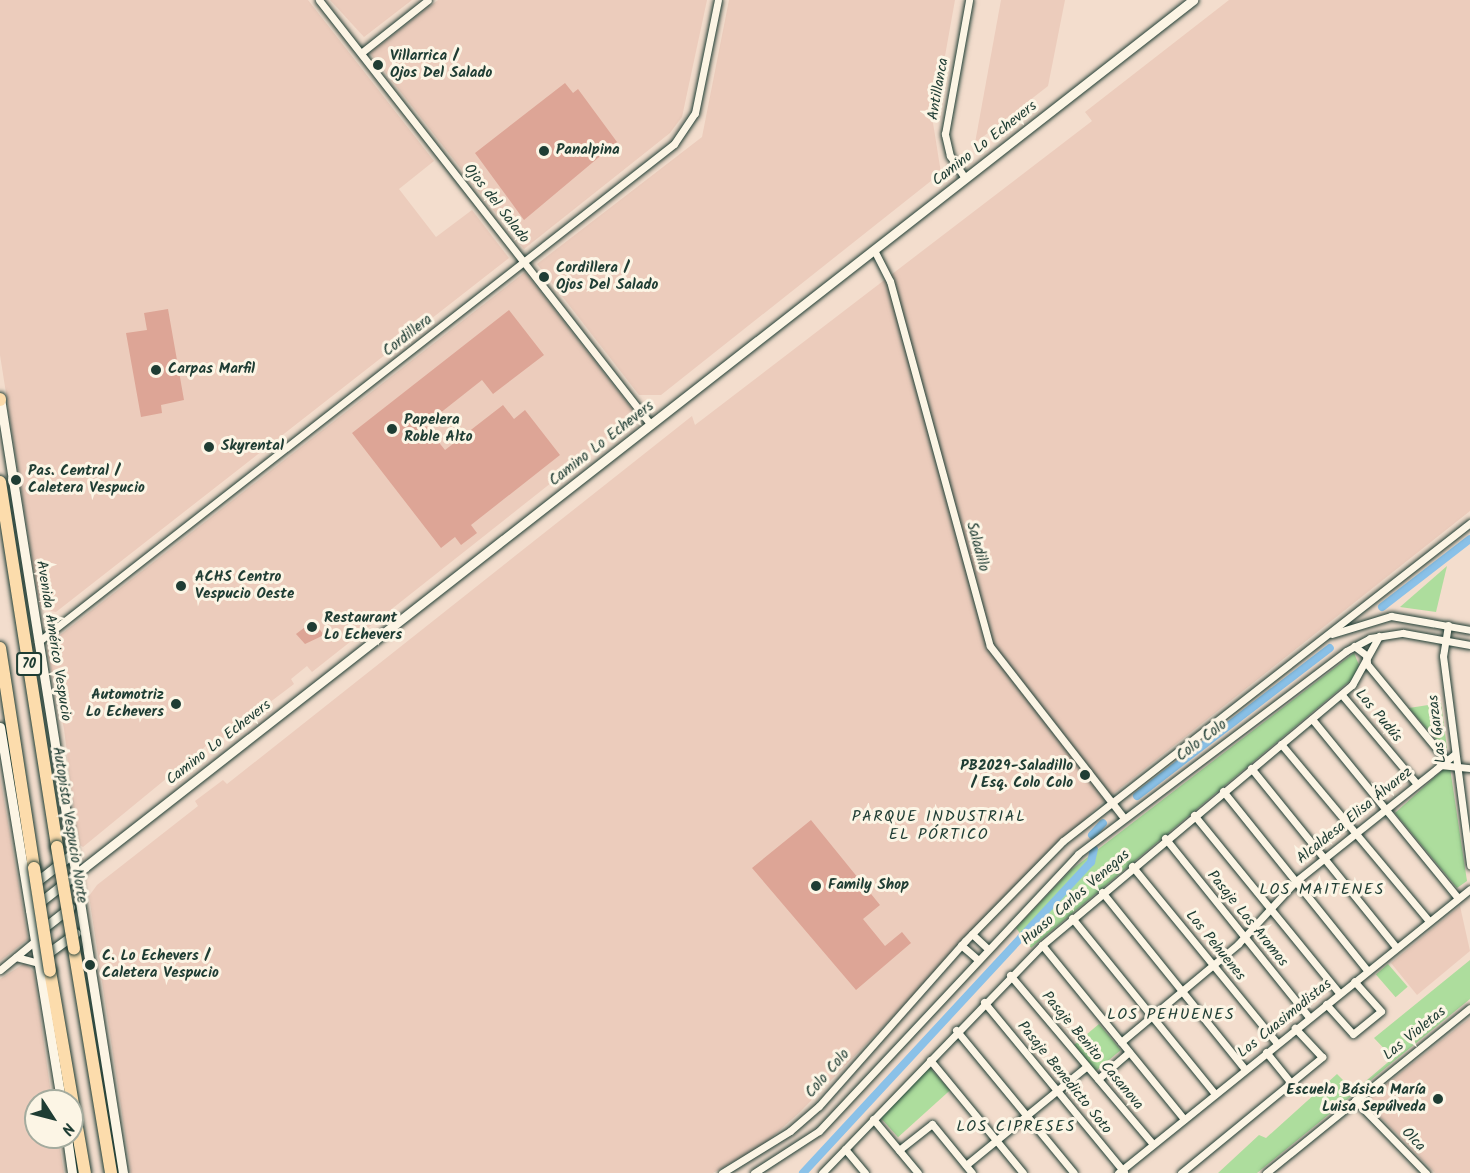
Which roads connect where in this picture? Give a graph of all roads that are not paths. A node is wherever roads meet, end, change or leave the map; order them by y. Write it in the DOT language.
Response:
graph roads {
  1 [pos="319,0"];
  2 [pos="428,0"];
  3 [pos="718,0"];
  4 [pos="969,0"];
  5 [pos="1193,0"];
  6 [pos="361,53"];
  7 [pos="965,178"];
  8 [pos="874,249"];
  9 [pos="524,262"];
  10 [pos="0,399"];
  11 [pos="651,425"];
  12 [pos="0,482"];
  13 [pos="1470,523"];
  14 [pos="1370,601"];
  15 [pos="1379,618"];
  16 [pos="1448,625"];
  17 [pos="1470,630"];
  18 [pos="1379,636"];
  19 [pos="1321,639"];
  20 [pos="1444,639"];
  21 [pos="38,642"];
  22 [pos="1470,645"];
  23 [pos="1354,646"];
  24 [pos="0,648"];
  25 [pos="1367,664"];
  26 [pos="1342,694"];
  27 [pos="1312,718"];
  28 [pos="0,727"];
  29 [pos="1281,744"];
  30 [pos="1455,754"];
  31 [pos="1446,760"];
  32 [pos="1456,764"];
  33 [pos="1440,765"];
  34 [pos="1251,768"];
  35 [pos="1470,768"];
  36 [pos="1416,783"];
  37 [pos="1223,791"];
  38 [pos="1111,802"];
  39 [pos="1385,808"];
  40 [pos="1194,815"];
  41 [pos="1467,816"];
  42 [pos="1123,817"];
  43 [pos="1356,832"];
  44 [pos="1165,838"];
  45 [pos="72,854"];
  46 [pos="1325,857"];
  47 [pos="93,859"];
  48 [pos="1470,865"];
  49 [pos="1132,866"];
  50 [pos="75,873"];
  51 [pos="1296,881"];
  52 [pos="26,888"];
  53 [pos="1470,889"];
  54 [pos="1102,892"];
  55 [pos="1457,897"];
  56 [pos="79,901"];
  57 [pos="30,910"];
  58 [pos="1270,910"];
  59 [pos="1072,918"];
  60 [pos="1429,921"];
  61 [pos="84,928"];
  62 [pos="972,934"];
  63 [pos="34,938"];
  64 [pos="1245,938"];
  65 [pos="961,945"];
  66 [pos="1042,945"];
  67 [pos="986,947"];
  68 [pos="1396,947"];
  69 [pos="16,957"];
  70 [pos="976,958"];
  71 [pos="38,963"];
  72 [pos="1213,966"];
  73 [pos="0,970"];
  74 [pos="1367,970"];
  75 [pos="1010,975"];
  76 [pos="1354,981"];
  77 [pos="1181,992"];
  78 [pos="1339,993"];
  79 [pos="984,1002"];
  80 [pos="1326,1004"];
  81 [pos="1470,1008"];
  82 [pos="1151,1016"];
  83 [pos="1309,1017"];
  84 [pos="1295,1028"];
  85 [pos="956,1030"];
  86 [pos="1121,1042"];
  87 [pos="1277,1043"];
  88 [pos="1129,1052"];
  89 [pos="1266,1052"];
  90 [pos="930,1060"];
  91 [pos="1087,1066"];
  92 [pos="1245,1069"];
  93 [pos="1098,1079"];
  94 [pos="1291,1083"];
  95 [pos="59,1089"];
  96 [pos="1057,1090"];
  97 [pos="1215,1094"];
  98 [pos="1355,1100"];
  99 [pos="1026,1115"];
  100 [pos="873,1119"];
  101 [pos="1184,1119"];
  102 [pos="996,1140"];
  103 [pos="1153,1144"];
  104 [pos="68,1149"];
  105 [pos="845,1149"];
  106 [pos="899,1150"];
  107 [pos="966,1165"];
  108 [pos="1122,1172"];
  109 [pos="1268,1172"];
  110 [pos="72,1173"];
  111 [pos="85,1173"];
  112 [pos="111,1173"];
  113 [pos="123,1173"];
  114 [pos="722,1173"];
  115 [pos="754,1173"];
  116 [pos="822,1173"];
  117 [pos="865,1173"];
  118 [pos="918,1173"];
  119 [pos="972,1173"];
  120 [pos="1023,1173"];
  121 [pos="1074,1173"];
  122 [pos="1181,1173"];
  123 [pos="1426,1173"];
  1 -- 6 [label="street, Ojos del Salado"];
  2 -- 6 [label="street"];
  3 -- 9 [label="street, Cordillera"];
  4 -- 7 [label="street, Antillanca"];
  5 -- 7 [label="main road, Camino Lo Echevers"];
  6 -- 9 [label="street, Ojos del Salado"];
  7 -- 8 [label="main road, Camino Lo Echevers"];
  8 -- 11 [label="main road, Camino Lo Echevers"];
  8 -- 38 [label="street, Saladillo"];
  9 -- 11 [label="street, Ojos del Salado"];
  9 -- 21 [label="street, Cordillera"];
  10 -- 21 [label="main road, Avenida Américo Vespucio"];
  11 -- 47 [label="main road, Camino Lo Echevers"];
  12 -- 112 [label="highway, Autopista Vespucio Norte / 70, bridge"];
  13 -- 14 [label="street, Colo Colo"];
  14 -- 15 [label="street"];
  14 -- 19 [label="street, Colo Colo"];
  15 -- 16 [label="street, Colo Colo"];
  15 -- 19 [label="street, Colo Colo"];
  16 -- 17 [label="street, Colo Colo"];
  16 -- 20 [label="street, Las Garzas"];
  18 -- 20 [label="street, Colo Colo"];
  18 -- 23 [label="street, Colo Colo"];
  18 -- 25 [label="street, Huaso Carlos Venegas"];
  19 -- 38 [label="street, Colo Colo"];
  20 -- 22 [label="street, Colo Colo"];
  20 -- 30 [label="street, Las Garzas"];
  21 -- 45 [label="main road, Avenida Américo Vespucio"];
  23 -- 25 [label="street"];
  23 -- 42 [label="street, Colo Colo"];
  24 -- 111 [label="highway, 70, bridge"];
  25 -- 26 [label="street, Huaso Carlos Venegas"];
  25 -- 31 [label="street"];
  26 -- 27 [label="street, Huaso Carlos Venegas"];
  26 -- 36 [label="street, Los Pudús"];
  27 -- 29 [label="street, Huaso Carlos Venegas"];
  27 -- 39 [label="street"];
  28 -- 52 [label="main road"];
  29 -- 34 [label="street, Huaso Carlos Venegas"];
  29 -- 43 [label="street"];
  30 -- 31 [label="street, Alcaldesa Elisa Álvarez"];
  30 -- 32 [label="street, Las Garzas"];
  31 -- 33 [label="street, Alcaldesa Elisa Álvarez"];
  32 -- 33 [label="street"];
  32 -- 35 [label="street"];
  32 -- 41 [label="street, Las Garzas"];
  33 -- 36 [label="street, Alcaldesa Elisa Álvarez"];
  34 -- 37 [label="street, Huaso Carlos Venegas"];
  34 -- 46 [label="street"];
  36 -- 39 [label="street, Alcaldesa Elisa Álvarez"];
  37 -- 40 [label="street, Huaso Carlos Venegas"];
  37 -- 51 [label="street"];
  38 -- 42 [label="street, Saladillo"];
  38 -- 62 [label="street, Colo Colo"];
  39 -- 43 [label="street, Alcaldesa Elisa Álvarez"];
  39 -- 55 [label="street"];
  40 -- 44 [label="street, Huaso Carlos Venegas"];
  40 -- 58 [label="street"];
  41 -- 48 [label="street, Las Garzas"];
  42 -- 67 [label="street, Colo Colo"];
  43 -- 46 [label="street, Alcaldesa Elisa Álvarez"];
  43 -- 60 [label="street"];
  44 -- 49 [label="street, Huaso Carlos Venegas"];
  44 -- 64 [label="street, Pasaje Los Aromos"];
  45 -- 47 [label="main road"];
  45 -- 50 [label="main road, Avenida Américo Vespucio"];
  45 -- 52 [label="main road"];
  46 -- 51 [label="street, Alcaldesa Elisa Álvarez"];
  46 -- 68 [label="street"];
  47 -- 50 [label="main road, Camino Lo Echevers"];
  49 -- 54 [label="street, Huaso Carlos Venegas"];
  49 -- 72 [label="street, Los Pehuenes"];
  50 -- 56 [label="main road, Avenida Américo Vespucio"];
  50 -- 57 [label="main road, Camino Lo Echevers"];
  51 -- 58 [label="street, Alcaldesa Elisa Álvarez"];
  51 -- 74 [label="street"];
  52 -- 57 [label="main road"];
  53 -- 55 [label="street, Los Cuasimodistas"];
  54 -- 59 [label="street, Huaso Carlos Venegas"];
  54 -- 77 [label="street"];
  55 -- 60 [label="street, Los Cuasimodistas"];
  56 -- 61 [label="main road, Avenida Américo Vespucio"];
  56 -- 63 [label="main road"];
  57 -- 63 [label="main road"];
  58 -- 64 [label="street, Alcaldesa Elisa Álvarez"];
  58 -- 78 [label="street"];
  59 -- 66 [label="street, Huaso Carlos Venegas"];
  59 -- 82 [label="street"];
  60 -- 68 [label="street, Los Cuasimodistas"];
  61 -- 71 [label="main road"];
  61 -- 113 [label="main road, Avenida Américo Vespucio"];
  62 -- 65 [label="street, Colo Colo"];
  62 -- 67 [label="street"];
  63 -- 69 [label="street"];
  63 -- 71 [label="main road"];
  64 -- 72 [label="street, Alcaldesa Elisa Álvarez"];
  64 -- 83 [label="street, Pasaje Los Aromos"];
  65 -- 70 [label="street"];
  65 -- 114 [label="street, Colo Colo"];
  66 -- 75 [label="street, Huaso Carlos Venegas"];
  66 -- 86 [label="street"];
  67 -- 70 [label="street, Colo Colo"];
  68 -- 74 [label="street, Los Cuasimodistas"];
  69 -- 71 [label="street"];
  69 -- 73 [label="street"];
  70 -- 115 [label="street, Colo Colo"];
  71 -- 95 [label="main road"];
  72 -- 77 [label="street, Alcaldesa Elisa Álvarez"];
  72 -- 87 [label="street, Los Pehuenes"];
  74 -- 76 [label="street, Los Cuasimodistas"];
  75 -- 79 [label="street, Huaso Carlos Venegas"];
  75 -- 91 [label="street, Pasaje Benito Casanova"];
  76 -- 78 [label="street, Los Cuasimodistas"];
  76 -- 80 [label="street"];
  77 -- 82 [label="street, Alcaldesa Elisa Álvarez"];
  77 -- 92 [label="street"];
  78 -- 80 [label="street, Los Cuasimodistas"];
  79 -- 85 [label="street, Huaso Carlos Venegas"];
  79 -- 96 [label="street, Pasaje Benedicto Soto"];
  80 -- 83 [label="street, Los Cuasimodistas"];
  81 -- 98 [label="street, Las Violetas"];
  82 -- 86 [label="street, Alcaldesa Elisa Álvarez"];
  82 -- 97 [label="street"];
  83 -- 84 [label="street, Los Cuasimodistas"];
  84 -- 87 [label="street, Los Cuasimodistas"];
  84 -- 94 [label="street"];
  85 -- 90 [label="street, Huaso Carlos Venegas"];
  85 -- 99 [label="street"];
  86 -- 88 [label="street"];
  87 -- 89 [label="street, Los Cuasimodistas"];
  88 -- 93 [label="street"];
  88 -- 101 [label="street"];
  89 -- 92 [label="street, Los Cuasimodistas"];
  89 -- 94 [label="street"];
  90 -- 100 [label="street, Huaso Carlos Venegas"];
  90 -- 102 [label="street"];
  91 -- 93 [label="street, Pasaje Benito Casanova"];
  91 -- 96 [label="street"];
  92 -- 97 [label="street, Los Cuasimodistas"];
  93 -- 103 [label="street, Pasaje Benito Casanova"];
  94 -- 122 [label="street"];
  96 -- 99 [label="street"];
  96 -- 108 [label="street, Pasaje Benedicto Soto"];
  97 -- 101 [label="street, Los Cuasimodistas"];
  98 -- 109 [label="street, Las Violetas"];
  98 -- 123 [label="street, Olca"];
  99 -- 102 [label="street"];
  99 -- 121 [label="street"];
  100 -- 105 [label="street, Huaso Carlos Venegas"];
  100 -- 106 [label="street"];
  101 -- 103 [label="street, Los Cuasimodistas"];
  102 -- 107 [label="street"];
  102 -- 120 [label="street"];
  103 -- 108 [label="street, Los Cuasimodistas"];
  104 -- 110 [label="main road"];
  105 -- 116 [label="street, Huaso Carlos Venegas"];
  105 -- 117 [label="street"];
  106 -- 107 [label="street"];
  106 -- 118 [label="street"];
  107 -- 119 [label="street"];
}
